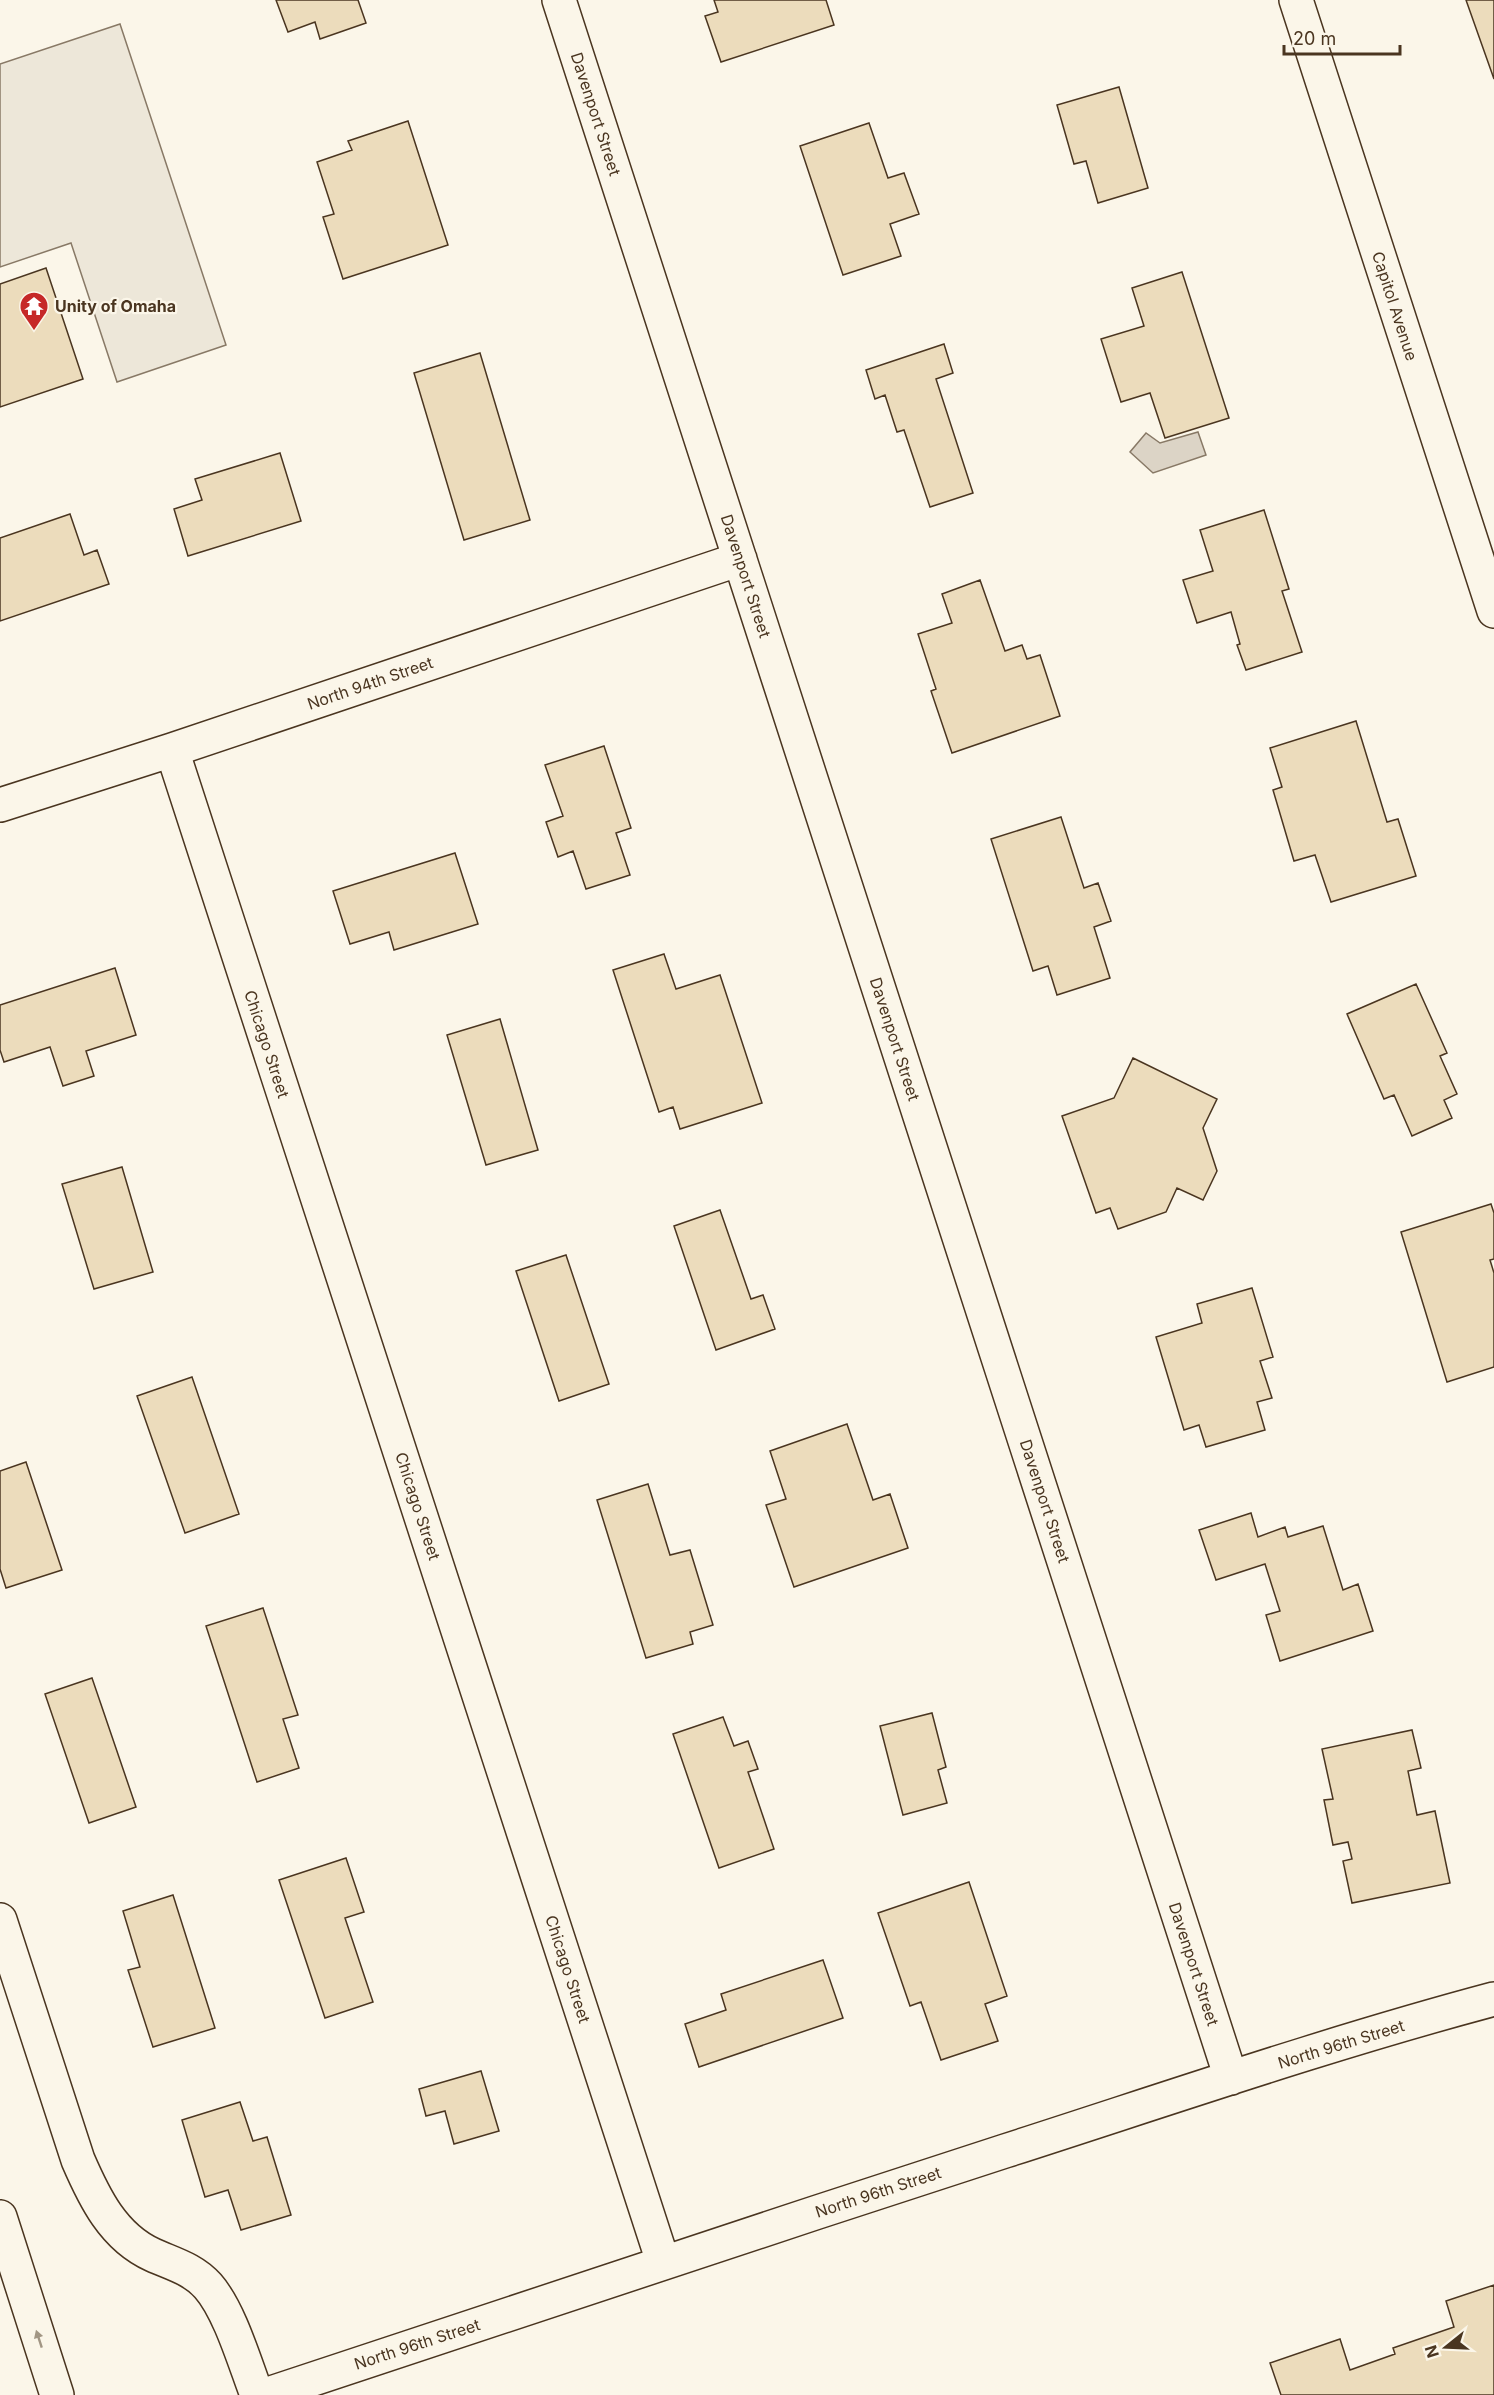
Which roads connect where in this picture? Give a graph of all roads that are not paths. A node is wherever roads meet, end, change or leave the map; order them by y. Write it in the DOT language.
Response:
graph roads {
  1 [pos="559,0"];
  2 [pos="1296,0"];
  3 [pos="740,559"];
  4 [pos="1494,611"];
  5 [pos="172,750"];
  6 [pos="0,805"];
  7 [pos="0,1920"];
  8 [pos="1494,1999"];
  9 [pos="1231,2078"];
  10 [pos="0,2217"];
  11 [pos="663,2262"];
  12 [pos="57,2395"];
  13 [pos="257,2395"];
  14 [pos="266,2395"];
  1 -- 3 [label="main road, Davenport Street"];
  2 -- 4 [label="main road, Capitol Avenue"];
  3 -- 5 [label="main road, North 94th Street"];
  3 -- 9 [label="main road, Davenport Street"];
  5 -- 6 [label="main road, North 94th Street"];
  5 -- 11 [label="main road, Chicago Street"];
  7 -- 13 [label="main road"];
  8 -- 9 [label="main road, North 96th Street"];
  9 -- 11 [label="main road, North 96th Street"];
  12 -- 10 [label="main road, one-way"];
  11 -- 14 [label="main road, North 96th Street"];
}
